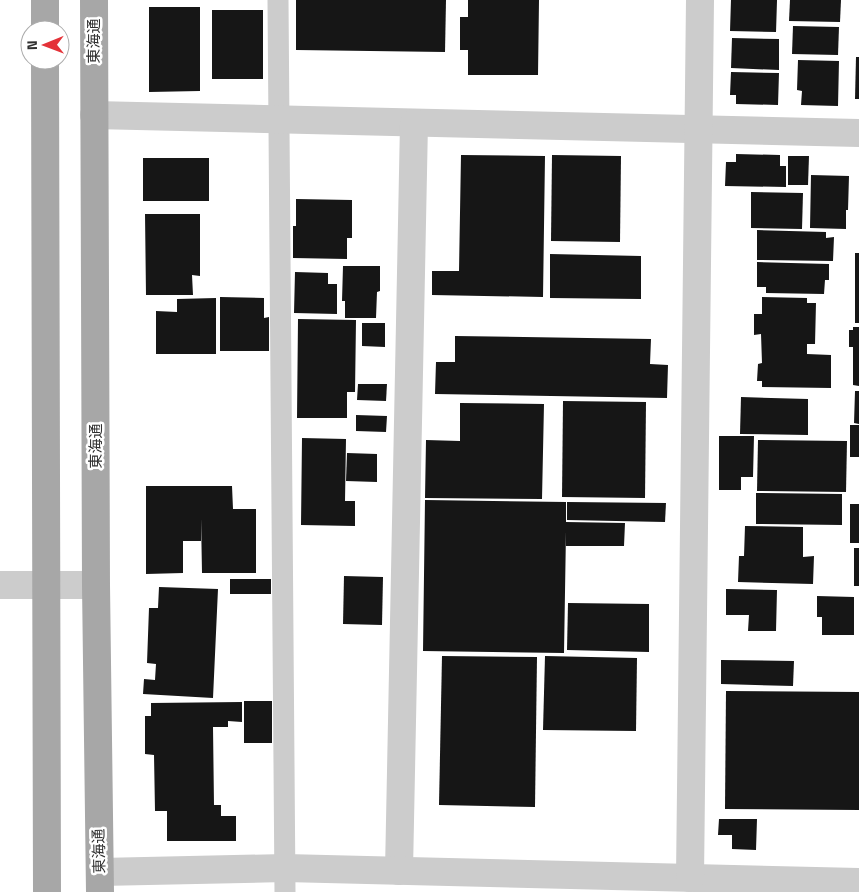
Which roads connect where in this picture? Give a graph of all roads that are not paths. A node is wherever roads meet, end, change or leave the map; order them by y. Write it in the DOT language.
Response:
graph roads {
  1 [pos="45,0"];
  2 [pos="94,0"];
  3 [pos="278,0"];
  4 [pos="700,0"];
  5 [pos="45,20"];
  6 [pos="45,70"];
  7 [pos="94,115"];
  8 [pos="278,119"];
  9 [pos="414,123"];
  10 [pos="698,130"];
  11 [pos="859,134"];
  12 [pos="96,584"];
  13 [pos="0,585"];
  14 [pos="46,585"];
  15 [pos="399,871"];
  16 [pos="690,878"];
  17 [pos="285,880"];
  18 [pos="100,882"];
  19 [pos="859,882"];
  20 [pos="48,892"];
  1 -- 5 [label="main road"];
  2 -- 7 [label="main road, 東海通"];
  3 -- 8 [label="lane"];
  4 -- 10 [label="street"];
  6 -- 14 [label="main road"];
  7 -- 8 [label="street"];
  7 -- 12 [label="main road, 東海通"];
  8 -- 9 [label="street"];
  8 -- 17 [label="lane"];
  9 -- 10 [label="street"];
  9 -- 15 [label="street"];
  10 -- 11 [label="street"];
  10 -- 16 [label="street"];
  12 -- 14 [label="street"];
  12 -- 18 [label="main road, 東海通"];
  13 -- 14 [label="street"];
  14 -- 20 [label="main road"];
  15 -- 16 [label="street"];
  15 -- 17 [label="street"];
  16 -- 19 [label="street"];
  17 -- 18 [label="street"];
}
